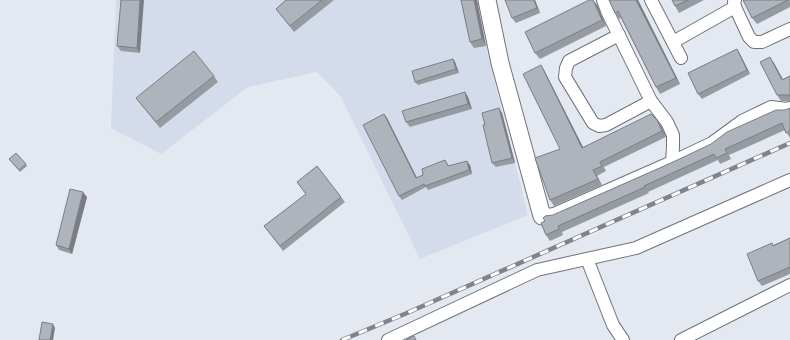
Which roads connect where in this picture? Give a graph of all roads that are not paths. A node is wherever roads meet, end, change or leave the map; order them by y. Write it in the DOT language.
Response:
graph roads {
  1 [pos="487,0"];
  2 [pos="603,0"];
  3 [pos="651,0"];
  4 [pos="735,4"];
  5 [pos="790,29"];
  6 [pos="618,35"];
  7 [pos="673,42"];
  8 [pos="681,58"];
  9 [pos="651,101"];
  10 [pos="790,108"];
  11 [pos="672,162"];
  12 [pos="790,180"];
  13 [pos="542,216"];
  14 [pos="587,259"];
  15 [pos="790,285"];
  16 [pos="388,340"];
  17 [pos="623,340"];
  18 [pos="680,340"];
  1 -- 13 [label="street"];
  2 -- 6 [label="street"];
  3 -- 7 [label="street"];
  4 -- 5 [label="street"];
  4 -- 7 [label="street"];
  6 -- 9 [label="street"];
  6 -- 9 [label="street"];
  7 -- 8 [label="street"];
  9 -- 11 [label="street"];
  10 -- 11 [label="street"];
  11 -- 13 [label="street"];
  12 -- 14 [label="street"];
  14 -- 16 [label="street"];
  14 -- 17 [label="street"];
  15 -- 18 [label="street"];
}
